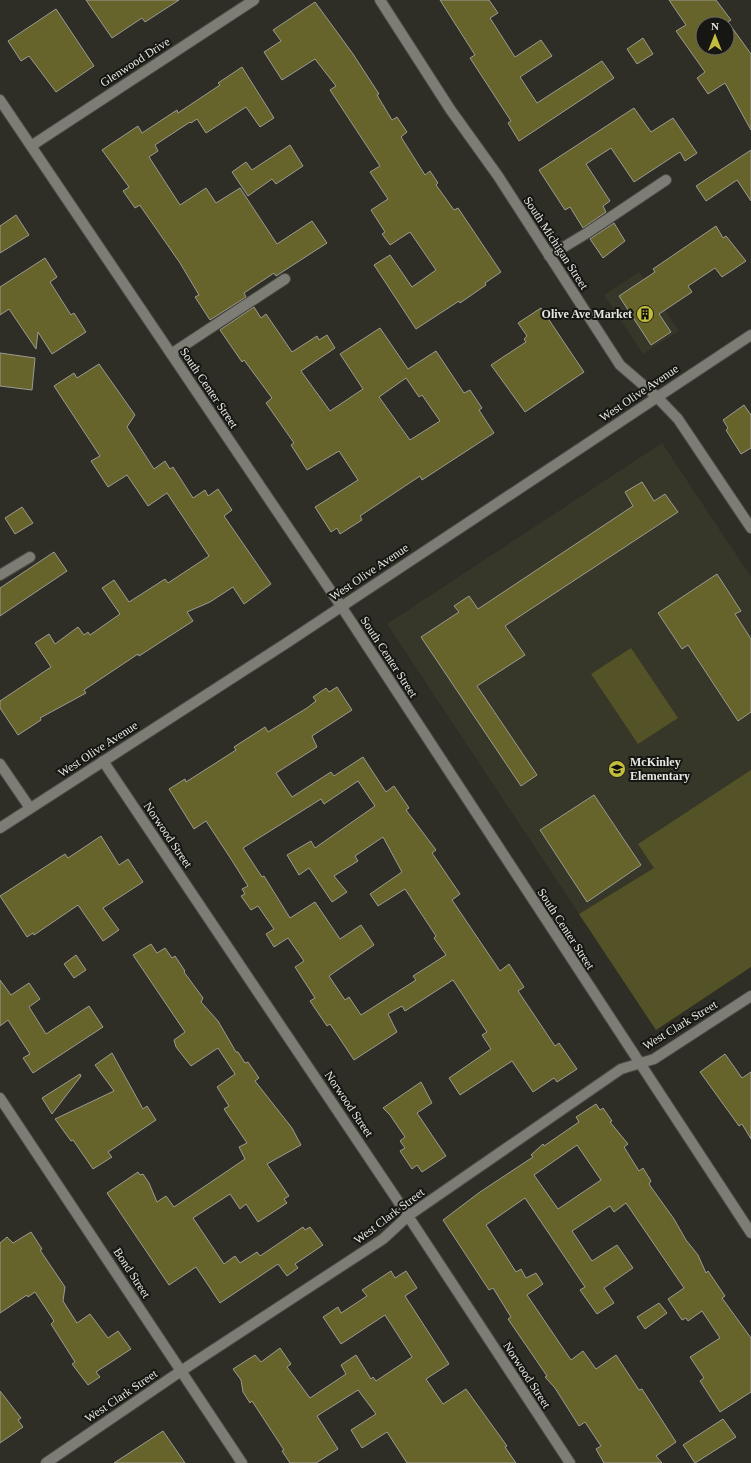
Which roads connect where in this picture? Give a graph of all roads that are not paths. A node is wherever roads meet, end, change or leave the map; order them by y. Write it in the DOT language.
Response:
graph roads {
  1 [pos="254,0"];
  2 [pos="380,0"];
  3 [pos="0,100"];
  4 [pos="31,146"];
  5 [pos="666,180"];
  6 [pos="549,256"];
  7 [pos="285,279"];
  8 [pos="751,335"];
  9 [pos="171,354"];
  10 [pos="656,396"];
  11 [pos="751,528"];
  12 [pos="30,557"];
  13 [pos="0,575"];
  14 [pos="340,606"];
  15 [pos="103,761"];
  16 [pos="0,764"];
  17 [pos="30,808"];
  18 [pos="0,828"];
  19 [pos="751,996"];
  20 [pos="638,1063"];
  21 [pos="0,1098"];
  22 [pos="408,1216"];
  23 [pos="751,1233"];
  24 [pos="181,1371"];
  25 [pos="46,1463"];
  26 [pos="242,1463"];
  27 [pos="570,1463"];
  1 -- 4 [label="street, Glenwood Drive"];
  2 -- 6 [label="street, South Michigan Street"];
  3 -- 4 [label="street, South Center Street"];
  4 -- 9 [label="street, South Center Street"];
  5 -- 6 [label="street"];
  6 -- 10 [label="street, South Michigan Street"];
  7 -- 9 [label="street"];
  8 -- 10 [label="street, West Olive Avenue"];
  9 -- 14 [label="street, South Center Street"];
  10 -- 11 [label="street, South Michigan Street"];
  10 -- 14 [label="street, West Olive Avenue"];
  12 -- 13 [label="street"];
  14 -- 15 [label="street, West Olive Avenue"];
  14 -- 20 [label="street, South Center Street"];
  15 -- 17 [label="street, West Olive Avenue"];
  15 -- 22 [label="street, Norwood Street"];
  16 -- 17 [label="street"];
  17 -- 18 [label="street, West Olive Avenue"];
  19 -- 20 [label="street, West Clark Street"];
  20 -- 22 [label="street, West Clark Street"];
  20 -- 23 [label="street, South Center Street"];
  21 -- 24 [label="street, Bond Street"];
  22 -- 24 [label="street, West Clark Street"];
  22 -- 27 [label="street, Norwood Street"];
  24 -- 25 [label="street, West Clark Street"];
  24 -- 26 [label="street, Bond Street"];
}
